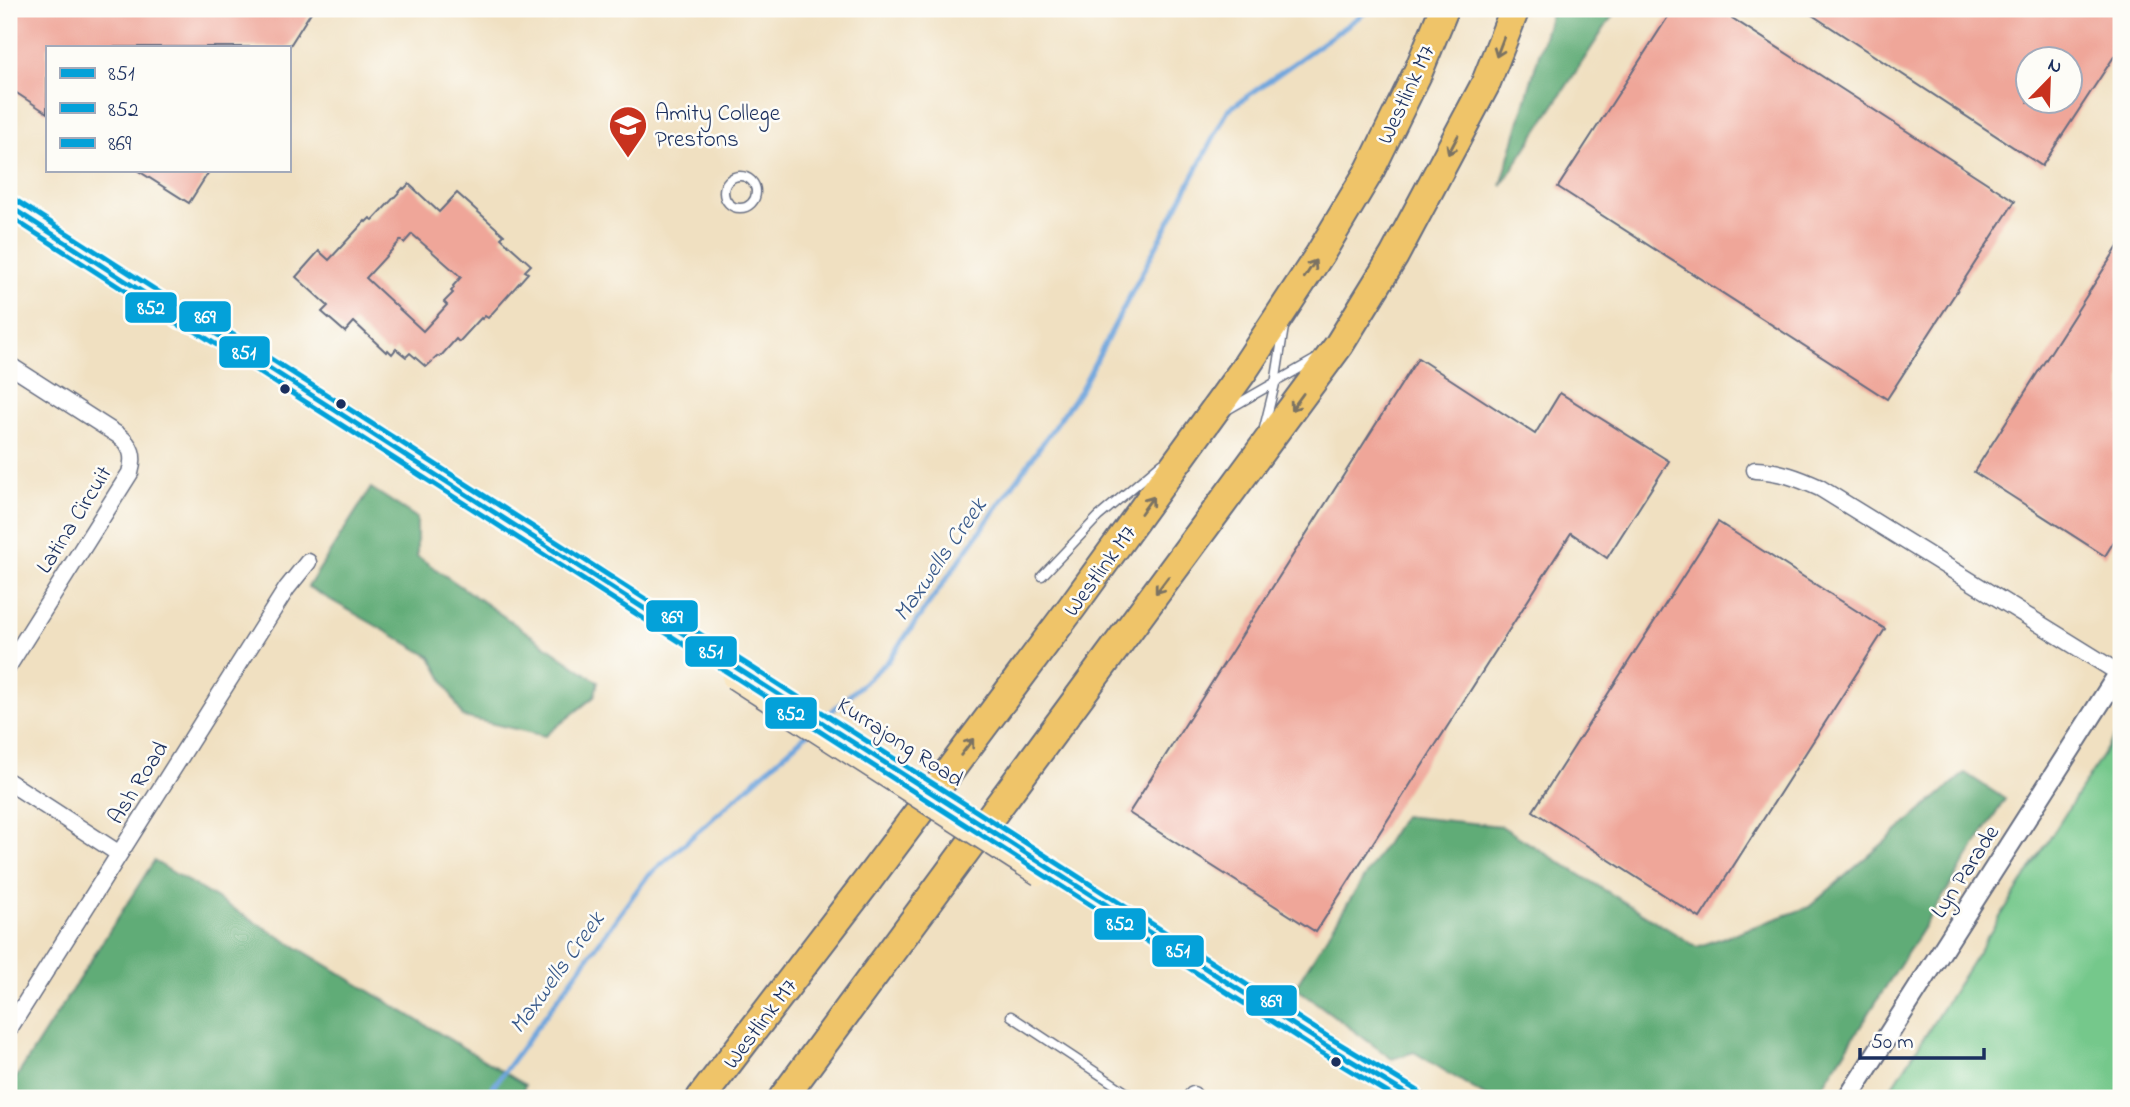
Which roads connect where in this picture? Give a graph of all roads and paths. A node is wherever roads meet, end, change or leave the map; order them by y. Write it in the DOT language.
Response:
graph roads {
  1 [pos="1444,9"];
  2 [pos="1515,9"];
  3 [pos="9,206"];
  4 [pos="1287,304"];
  5 [pos="1339,345"];
  6 [pos="9,365"];
  7 [pos="1275,384"];
  8 [pos="1206,424"];
  9 [pos="1257,457"];
  10 [pos="1755,470"];
  11 [pos="308,562"];
  12 [pos="1042,576"];
  13 [pos="9,665"];
  14 [pos="2120,671"];
  15 [pos="9,782"];
  16 [pos="118,853"];
  17 [pos="1042,870"];
  18 [pos="950,872"];
  19 [pos="868,880"];
  20 [pos="1011,1016"];
  21 [pos="9,1029"];
  22 [pos="701,1098"];
  23 [pos="714,1098"];
  24 [pos="783,1098"];
  25 [pos="795,1098"];
  26 [pos="1135,1098"];
  27 [pos="1391,1098"];
  28 [pos="1413,1098"];
  29 [pos="1848,1098"];
  4 -- 1 [label="highway, Westlink M7, one-way"];
  2 -- 5 [label="highway, one-way"];
  3 -- 17 [label="main road, Kurrajong Road"];
  4 -- 7 [label="lane"];
  4 -- 8 [label="highway, Westlink M7"];
  5 -- 7 [label="lane"];
  5 -- 9 [label="highway, one-way"];
  6 -- 13 [label="street, Latina Circuit"];
  7 -- 8 [label="lane"];
  7 -- 9 [label="lane"];
  8 -- 12 [label="lane"];
  19 -- 8 [label="highway, Westlink M7, one-way"];
  9 -- 18 [label="highway, one-way"];
  10 -- 14 [label="street"];
  11 -- 16 [label="street, Ash Road"];
  14 -- 29 [label="street, Lyn Parade"];
  15 -- 16 [label="street"];
  16 -- 21 [label="street, Ash Road"];
  17 -- 27 [label="main road, Kurrajong Road"];
  17 -- 28 [label="main road, Kurrajong Road"];
  18 -- 24 [label="highway"];
  18 -- 25 [label="highway"];
  19 -- 22 [label="highway, Westlink M7"];
  19 -- 23 [label="highway"];
  20 -- 26 [label="lane"];
}
